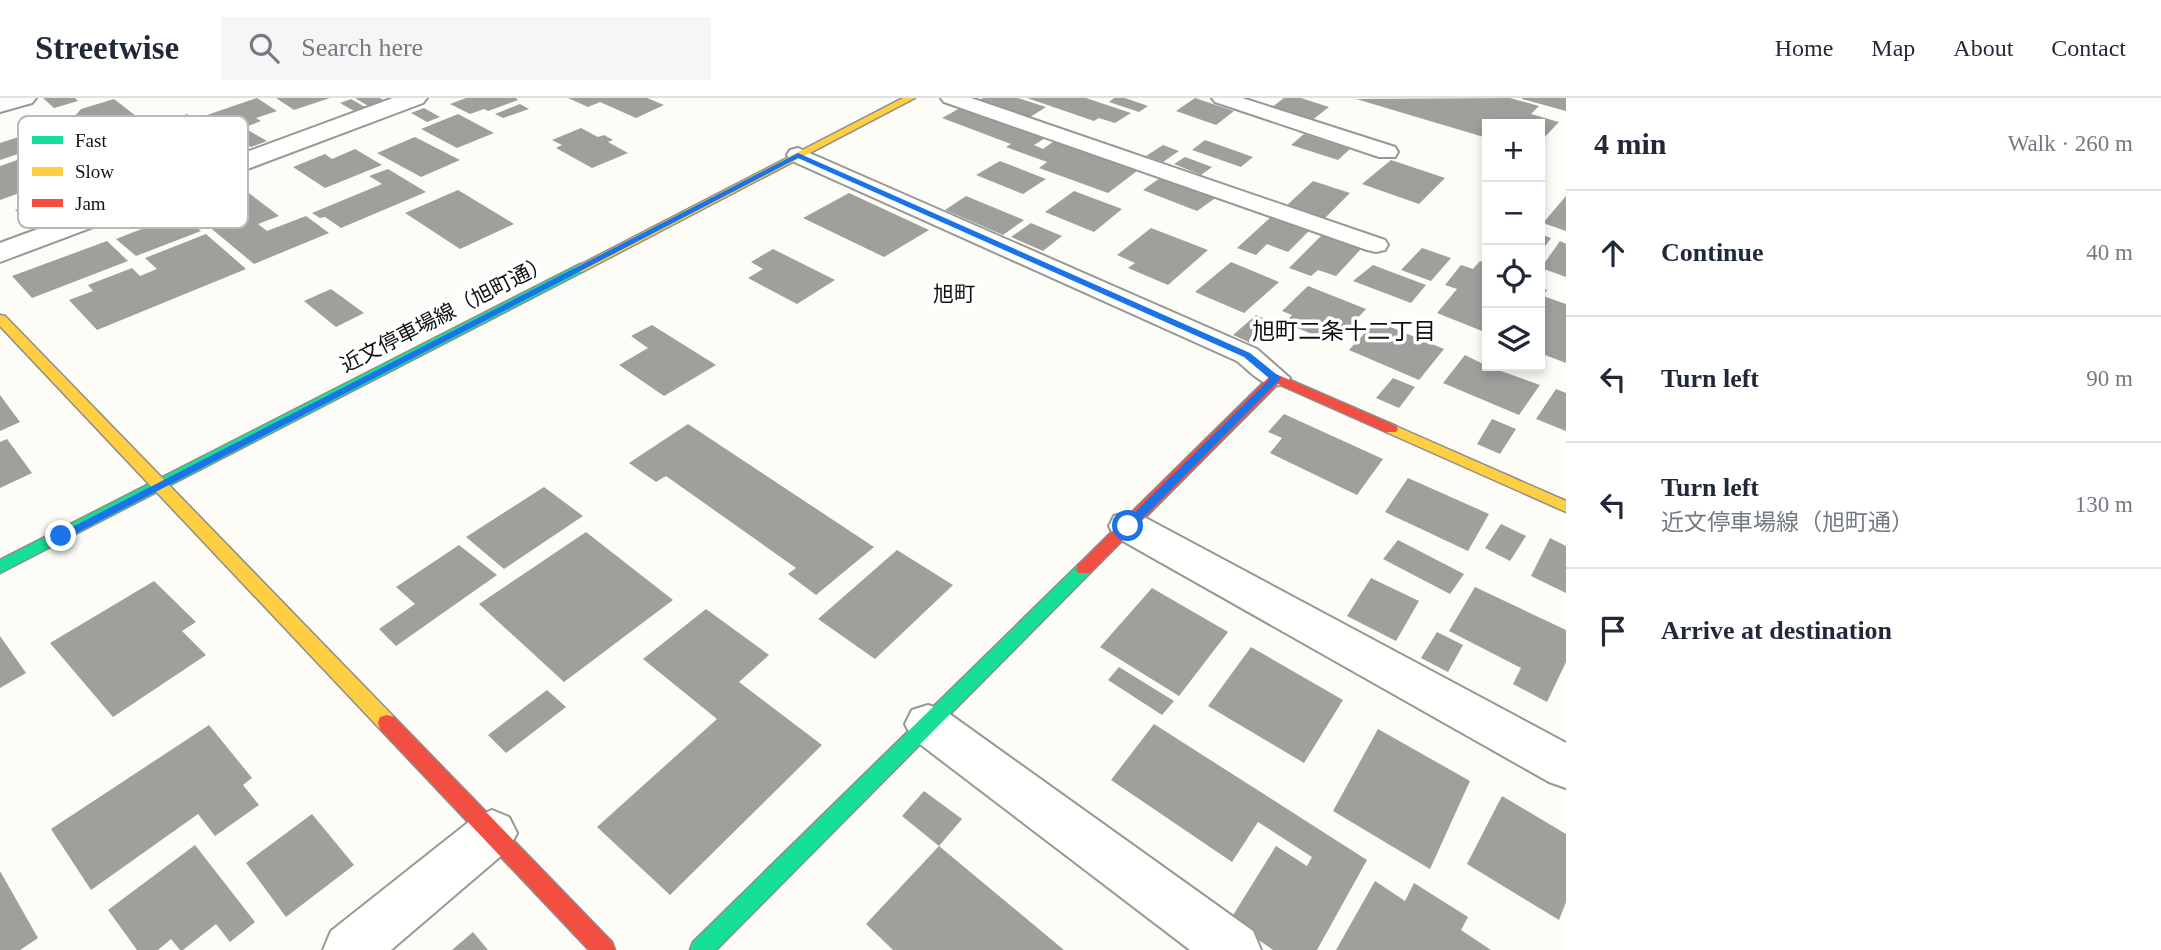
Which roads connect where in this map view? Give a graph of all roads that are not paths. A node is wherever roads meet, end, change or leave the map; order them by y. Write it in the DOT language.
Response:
graph roads {
  1 [pos="24,98"];
  2 [pos="415,98"];
  3 [pos="909,98"];
  4 [pos="951,98"];
  5 [pos="1222,98"];
  6 [pos="0,106"];
  7 [pos="1387,152"];
  8 [pos="798,155"];
  9 [pos="248,160"];
  10 [pos="67,228"];
  11 [pos="1376,245"];
  12 [pos="0,253"];
  13 [pos="0,319"];
  14 [pos="1276,378"];
  15 [pos="160,484"];
  16 [pos="1566,507"];
  17 [pos="1128,526"];
  18 [pos="0,567"];
  19 [pos="928,724"];
  20 [pos="1566,767"];
  21 [pos="492,833"];
  22 [pos="350,950"];
  23 [pos="604,950"];
  24 [pos="701,950"];
  25 [pos="1234,950"];
  1 -- 6 [label="street"];
  2 -- 9 [label="street"];
  3 -- 8 [label="street, 近文停車場線（旭町通）"];
  4 -- 11 [label="lane"];
  5 -- 7 [label="lane"];
  8 -- 14 [label="lane"];
  8 -- 15 [label="street, 近文停車場線（旭町通）"];
  10 -- 12 [label="street"];
  13 -- 15 [label="street"];
  14 -- 16 [label="street"];
  14 -- 17 [label="street"];
  15 -- 18 [label="street, 近文停車場線（旭町通）"];
  15 -- 21 [label="street"];
  17 -- 19 [label="street"];
  17 -- 20 [label="street"];
  19 -- 24 [label="street"];
  19 -- 25 [label="street"];
  21 -- 22 [label="street"];
  21 -- 23 [label="street"];
}
